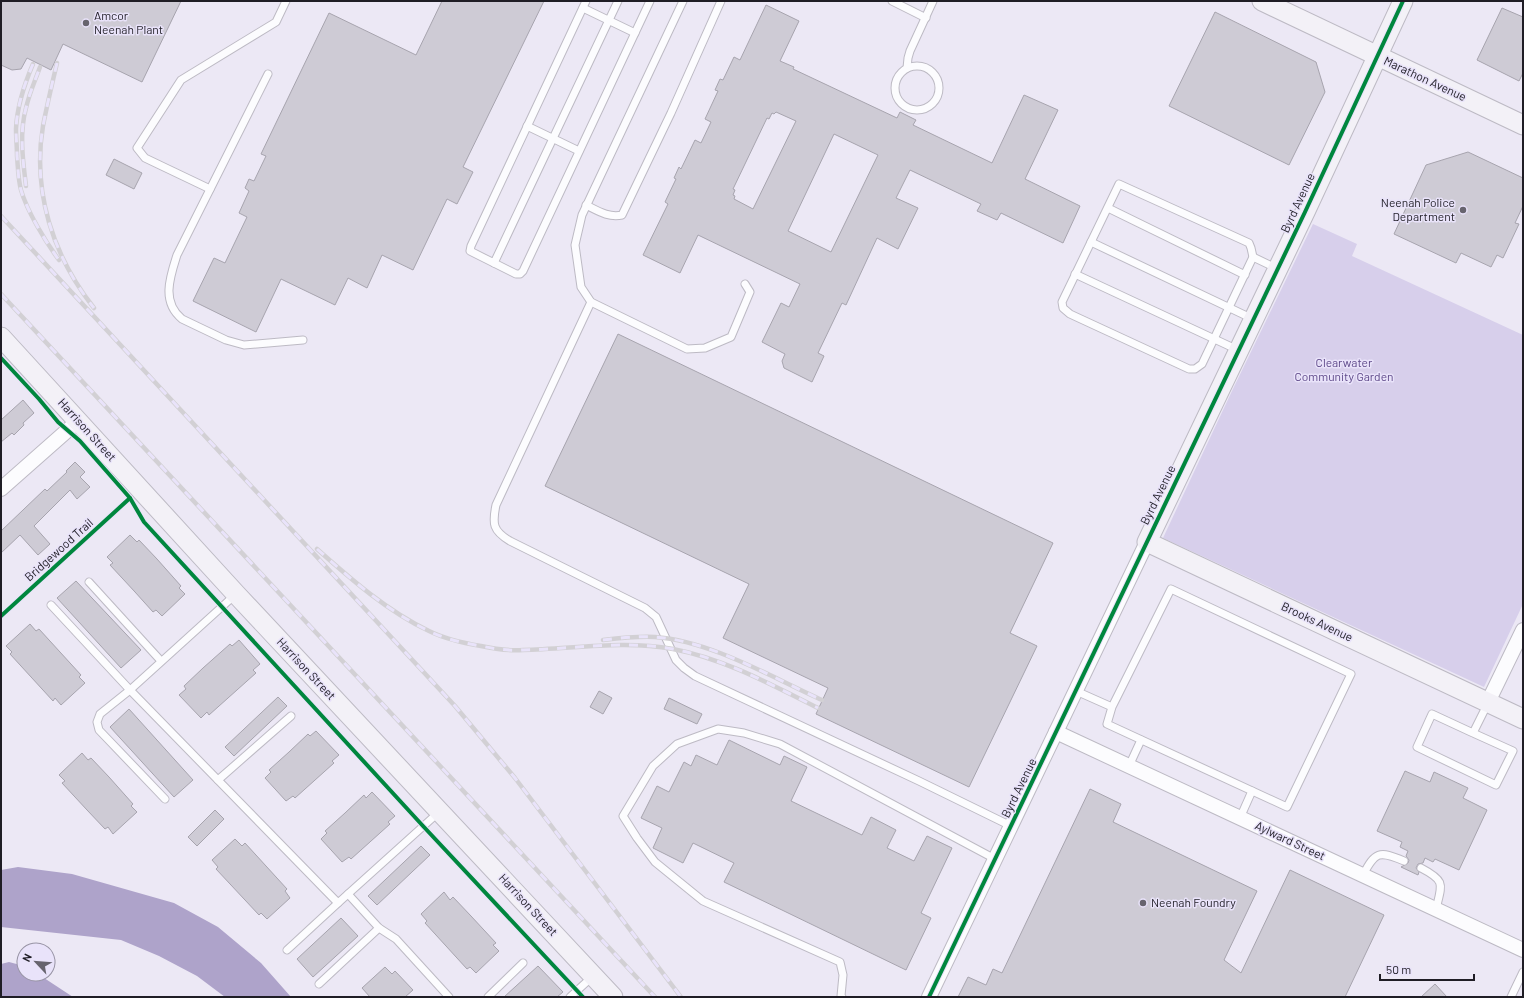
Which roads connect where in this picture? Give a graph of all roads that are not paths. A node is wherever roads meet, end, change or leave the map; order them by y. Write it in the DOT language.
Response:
graph roads {
  1 [pos="286,1"];
  2 [pos="618,1"];
  3 [pos="650,1"];
  4 [pos="683,1"];
  5 [pos="721,1"];
  6 [pos="892,1"];
  7 [pos="933,1"];
  8 [pos="1262,1"];
  9 [pos="1403,1"];
  10 [pos="585,4"];
  11 [pos="926,18"];
  12 [pos="609,20"];
  13 [pos="635,33"];
  14 [pos="1377,56"];
  15 [pos="907,68"];
  16 [pos="268,74"];
  17 [pos="1523,125"];
  18 [pos="527,126"];
  19 [pos="553,139"];
  20 [pos="579,151"];
  21 [pos="210,189"];
  22 [pos="586,205"];
  23 [pos="1108,208"];
  24 [pos="1091,242"];
  25 [pos="1253,257"];
  26 [pos="494,263"];
  27 [pos="1278,269"];
  28 [pos="1075,274"];
  29 [pos="1245,274"];
  30 [pos="745,284"];
  31 [pos="591,302"];
  32 [pos="1230,308"];
  33 [pos="1254,319"];
  34 [pos="1,337"];
  35 [pos="1215,339"];
  36 [pos="303,340"];
  37 [pos="1239,350"];
  38 [pos="78,421"];
  39 [pos="1,489"];
  40 [pos="1147,542"];
  41 [pos="89,582"];
  42 [pos="236,594"];
  43 [pos="51,605"];
  44 [pos="1523,630"];
  45 [pos="161,661"];
  46 [pos="130,690"];
  47 [pos="1076,691"];
  48 [pos="1488,702"];
  49 [pos="1112,706"];
  50 [pos="291,716"];
  51 [pos="1523,719"];
  52 [pos="1056,732"];
  53 [pos="1474,733"];
  54 [pos="1141,740"];
  55 [pos="1129,766"];
  56 [pos="218,780"];
  57 [pos="1252,791"];
  58 [pos="165,799"];
  59 [pos="440,812"];
  60 [pos="1240,818"];
  61 [pos="1011,826"];
  62 [pos="995,859"];
  63 [pos="1404,861"];
  64 [pos="1421,868"];
  65 [pos="1363,875"];
  66 [pos="348,894"];
  67 [pos="338,903"];
  68 [pos="1436,909"];
  69 [pos="379,928"];
  70 [pos="287,950"];
  71 [pos="1523,950"];
  72 [pos="524,963"];
  73 [pos="1523,972"];
  74 [pos="594,975"];
  75 [pos="319,984"];
  76 [pos="449,997"];
  77 [pos="488,997"];
  78 [pos="570,997"];
  79 [pos="613,997"];
  80 [pos="842,997"];
  81 [pos="929,997"];
  82 [pos="1511,997"];
  1 -- 21 [label="lane"];
  2 -- 12 [label="lane"];
  3 -- 13 [label="lane"];
  4 -- 22 [label="lane"];
  5 -- 22 [label="lane"];
  6 -- 11 [label="lane"];
  7 -- 11 [label="lane"];
  8 -- 14 [label="street, Marathon Avenue"];
  9 -- 14 [label="street, Byrd Avenue"];
  10 -- 12 [label="lane"];
  10 -- 18 [label="lane"];
  11 -- 15 [label="lane"];
  12 -- 13 [label="lane"];
  12 -- 19 [label="lane"];
  13 -- 20 [label="lane"];
  14 -- 17 [label="street, Marathon Avenue"];
  14 -- 27 [label="street, Byrd Avenue"];
  15 -- 15 [label="lane"];
  16 -- 21 [label="lane"];
  18 -- 19 [label="lane"];
  18 -- 26 [label="lane"];
  19 -- 20 [label="lane"];
  19 -- 26 [label="lane"];
  20 -- 26 [label="lane"];
  21 -- 36 [label="lane"];
  22 -- 31 [label="lane"];
  23 -- 24 [label="lane"];
  23 -- 25 [label="lane"];
  23 -- 29 [label="lane"];
  24 -- 28 [label="lane"];
  24 -- 32 [label="lane"];
  25 -- 27 [label="lane"];
  25 -- 29 [label="lane"];
  27 -- 33 [label="street, Byrd Avenue"];
  28 -- 35 [label="lane"];
  28 -- 35 [label="lane"];
  29 -- 32 [label="lane"];
  30 -- 31 [label="lane"];
  31 -- 61 [label="lane"];
  32 -- 33 [label="lane"];
  32 -- 35 [label="lane"];
  33 -- 37 [label="street, Byrd Avenue"];
  34 -- 38 [label="street, Harrison Street"];
  35 -- 37 [label="lane"];
  37 -- 40 [label="street, Byrd Avenue"];
  38 -- 39 [label="street"];
  38 -- 42 [label="street, Harrison Street"];
  40 -- 47 [label="street, Byrd Avenue"];
  40 -- 48 [label="street, Brooks Avenue"];
  41 -- 45 [label="lane"];
  42 -- 45 [label="lane"];
  42 -- 59 [label="street, Harrison Street"];
  43 -- 46 [label="lane"];
  44 -- 48 [label="street"];
  45 -- 46 [label="lane"];
  46 -- 56 [label="lane"];
  46 -- 58 [label="lane"];
  47 -- 49 [label="lane"];
  47 -- 52 [label="street, Byrd Avenue"];
  48 -- 51 [label="street, Brooks Avenue"];
  48 -- 53 [label="lane"];
  49 -- 54 [label="lane"];
  49 -- 57 [label="lane"];
  50 -- 56 [label="lane"];
  52 -- 55 [label="street, Aylward Street"];
  52 -- 61 [label="street, Byrd Avenue"];
  53 -- 53 [label="lane"];
  54 -- 55 [label="lane"];
  54 -- 57 [label="lane"];
  55 -- 60 [label="street, Aylward Street"];
  56 -- 67 [label="lane"];
  57 -- 60 [label="lane"];
  59 -- 66 [label="lane"];
  59 -- 74 [label="street, Harrison Street"];
  60 -- 65 [label="street, Aylward Street"];
  61 -- 62 [label="street, Byrd Avenue"];
  62 -- 80 [label="lane"];
  62 -- 81 [label="street, Byrd Avenue"];
  63 -- 65 [label="lane"];
  64 -- 68 [label="lane"];
  65 -- 68 [label="street, Aylward Street"];
  66 -- 67 [label="lane"];
  66 -- 69 [label="lane"];
  67 -- 70 [label="lane"];
  68 -- 71 [label="street, Aylward Street"];
  69 -- 75 [label="lane"];
  69 -- 76 [label="lane"];
  72 -- 77 [label="lane"];
  73 -- 82 [label="lane"];
  74 -- 78 [label="lane"];
  74 -- 79 [label="street, Harrison Street"];
}
